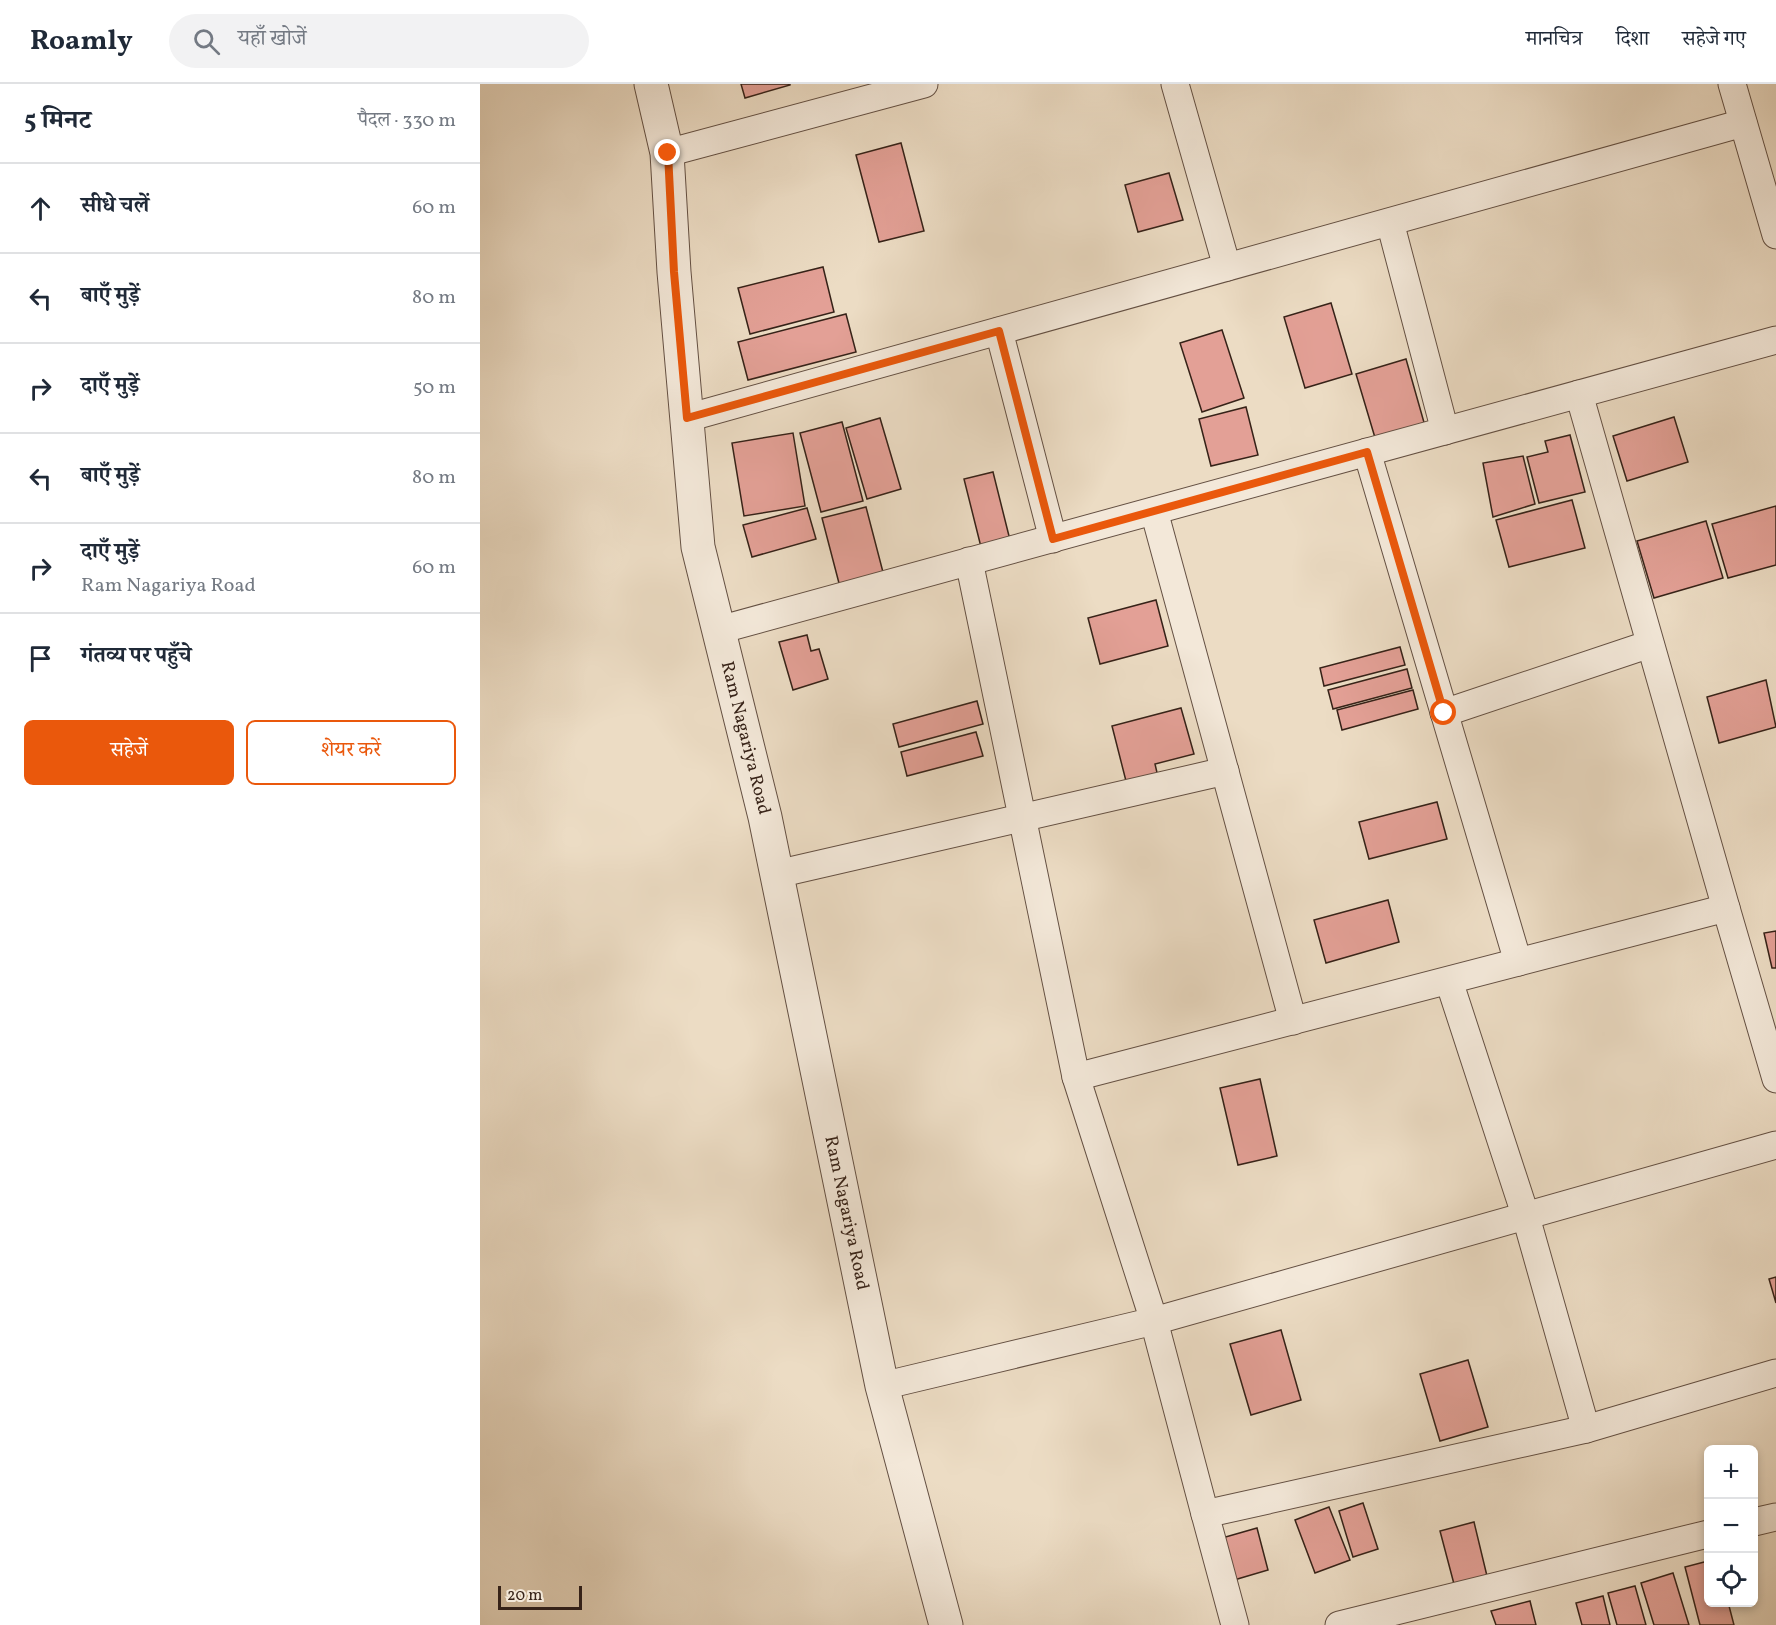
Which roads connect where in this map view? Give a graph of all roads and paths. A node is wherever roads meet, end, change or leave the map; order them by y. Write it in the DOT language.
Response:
graph roads {
  1 [pos="651,84"];
  2 [pos="924,84"];
  3 [pos="1175,84"];
  4 [pos="1732,84"];
  5 [pos="1743,123"];
  6 [pos="668,153"];
  7 [pos="1390,222"];
  8 [pos="1776,235"];
  9 [pos="1227,267"];
  10 [pos="999,331"];
  11 [pos="1776,340"];
  12 [pos="1579,394"];
  13 [pos="687,418"];
  14 [pos="1445,431"];
  15 [pos="1367,452"];
  16 [pos="1154,511"];
  17 [pos="1053,539"];
  18 [pos="969,561"];
  19 [pos="719,630"];
  20 [pos="1650,644"];
  21 [pos="1444,713"];
  22 [pos="1225,771"];
  23 [pos="1022,819"];
  24 [pos="777,874"];
  25 [pos="1726,908"];
  26 [pos="1518,962"];
  27 [pos="1449,981"];
  28 [pos="1293,1021"];
  29 [pos="1076,1077"];
  30 [pos="1776,1079"];
  31 [pos="1776,1145"];
  32 [pos="1526,1216"];
  33 [pos="1154,1321"];
  34 [pos="1776,1373"];
  35 [pos="882,1386"];
  36 [pos="1586,1429"];
  37 [pos="1205,1514"];
  38 [pos="1776,1517"];
  39 [pos="1758,1521"];
  40 [pos="1704,1535"];
  41 [pos="946,1625"];
  42 [pos="1235,1625"];
  43 [pos="1338,1625"];
  1 -- 6 [label="street, Ram Nagariya Road"];
  2 -- 6 [label="street"];
  3 -- 9 [label="street"];
  4 -- 5 [label="street"];
  5 -- 7 [label="street"];
  5 -- 8 [label="street"];
  6 -- 13 [label="street, Ram Nagariya Road"];
  7 -- 9 [label="street"];
  7 -- 14 [label="street"];
  9 -- 10 [label="street"];
  10 -- 13 [label="street"];
  10 -- 17 [label="street"];
  11 -- 12 [label="street"];
  12 -- 14 [label="street"];
  12 -- 20 [label="street"];
  13 -- 19 [label="street, Ram Nagariya Road"];
  14 -- 15 [label="street"];
  15 -- 16 [label="street"];
  15 -- 21 [label="street"];
  16 -- 17 [label="street"];
  16 -- 22 [label="street"];
  17 -- 18 [label="street"];
  18 -- 19 [label="street"];
  18 -- 23 [label="street"];
  19 -- 24 [label="street, Ram Nagariya Road"];
  20 -- 21 [label="street"];
  20 -- 25 [label="street"];
  21 -- 26 [label="street"];
  22 -- 23 [label="street"];
  22 -- 28 [label="street"];
  23 -- 24 [label="street"];
  23 -- 29 [label="street"];
  24 -- 35 [label="street, Ram Nagariya Road"];
  25 -- 26 [label="street"];
  25 -- 30 [label="street"];
  26 -- 27 [label="street"];
  27 -- 28 [label="street"];
  27 -- 32 [label="street"];
  28 -- 29 [label="street"];
  29 -- 33 [label="street"];
  31 -- 32 [label="street"];
  32 -- 33 [label="street"];
  32 -- 36 [label="street"];
  33 -- 35 [label="street"];
  33 -- 37 [label="street"];
  34 -- 36 [label="street"];
  35 -- 41 [label="street, Ram Nagariya Road"];
  36 -- 37 [label="street"];
  37 -- 42 [label="street"];
  38 -- 39 [label="street"];
  40 -- 43 [label="street"];
}
